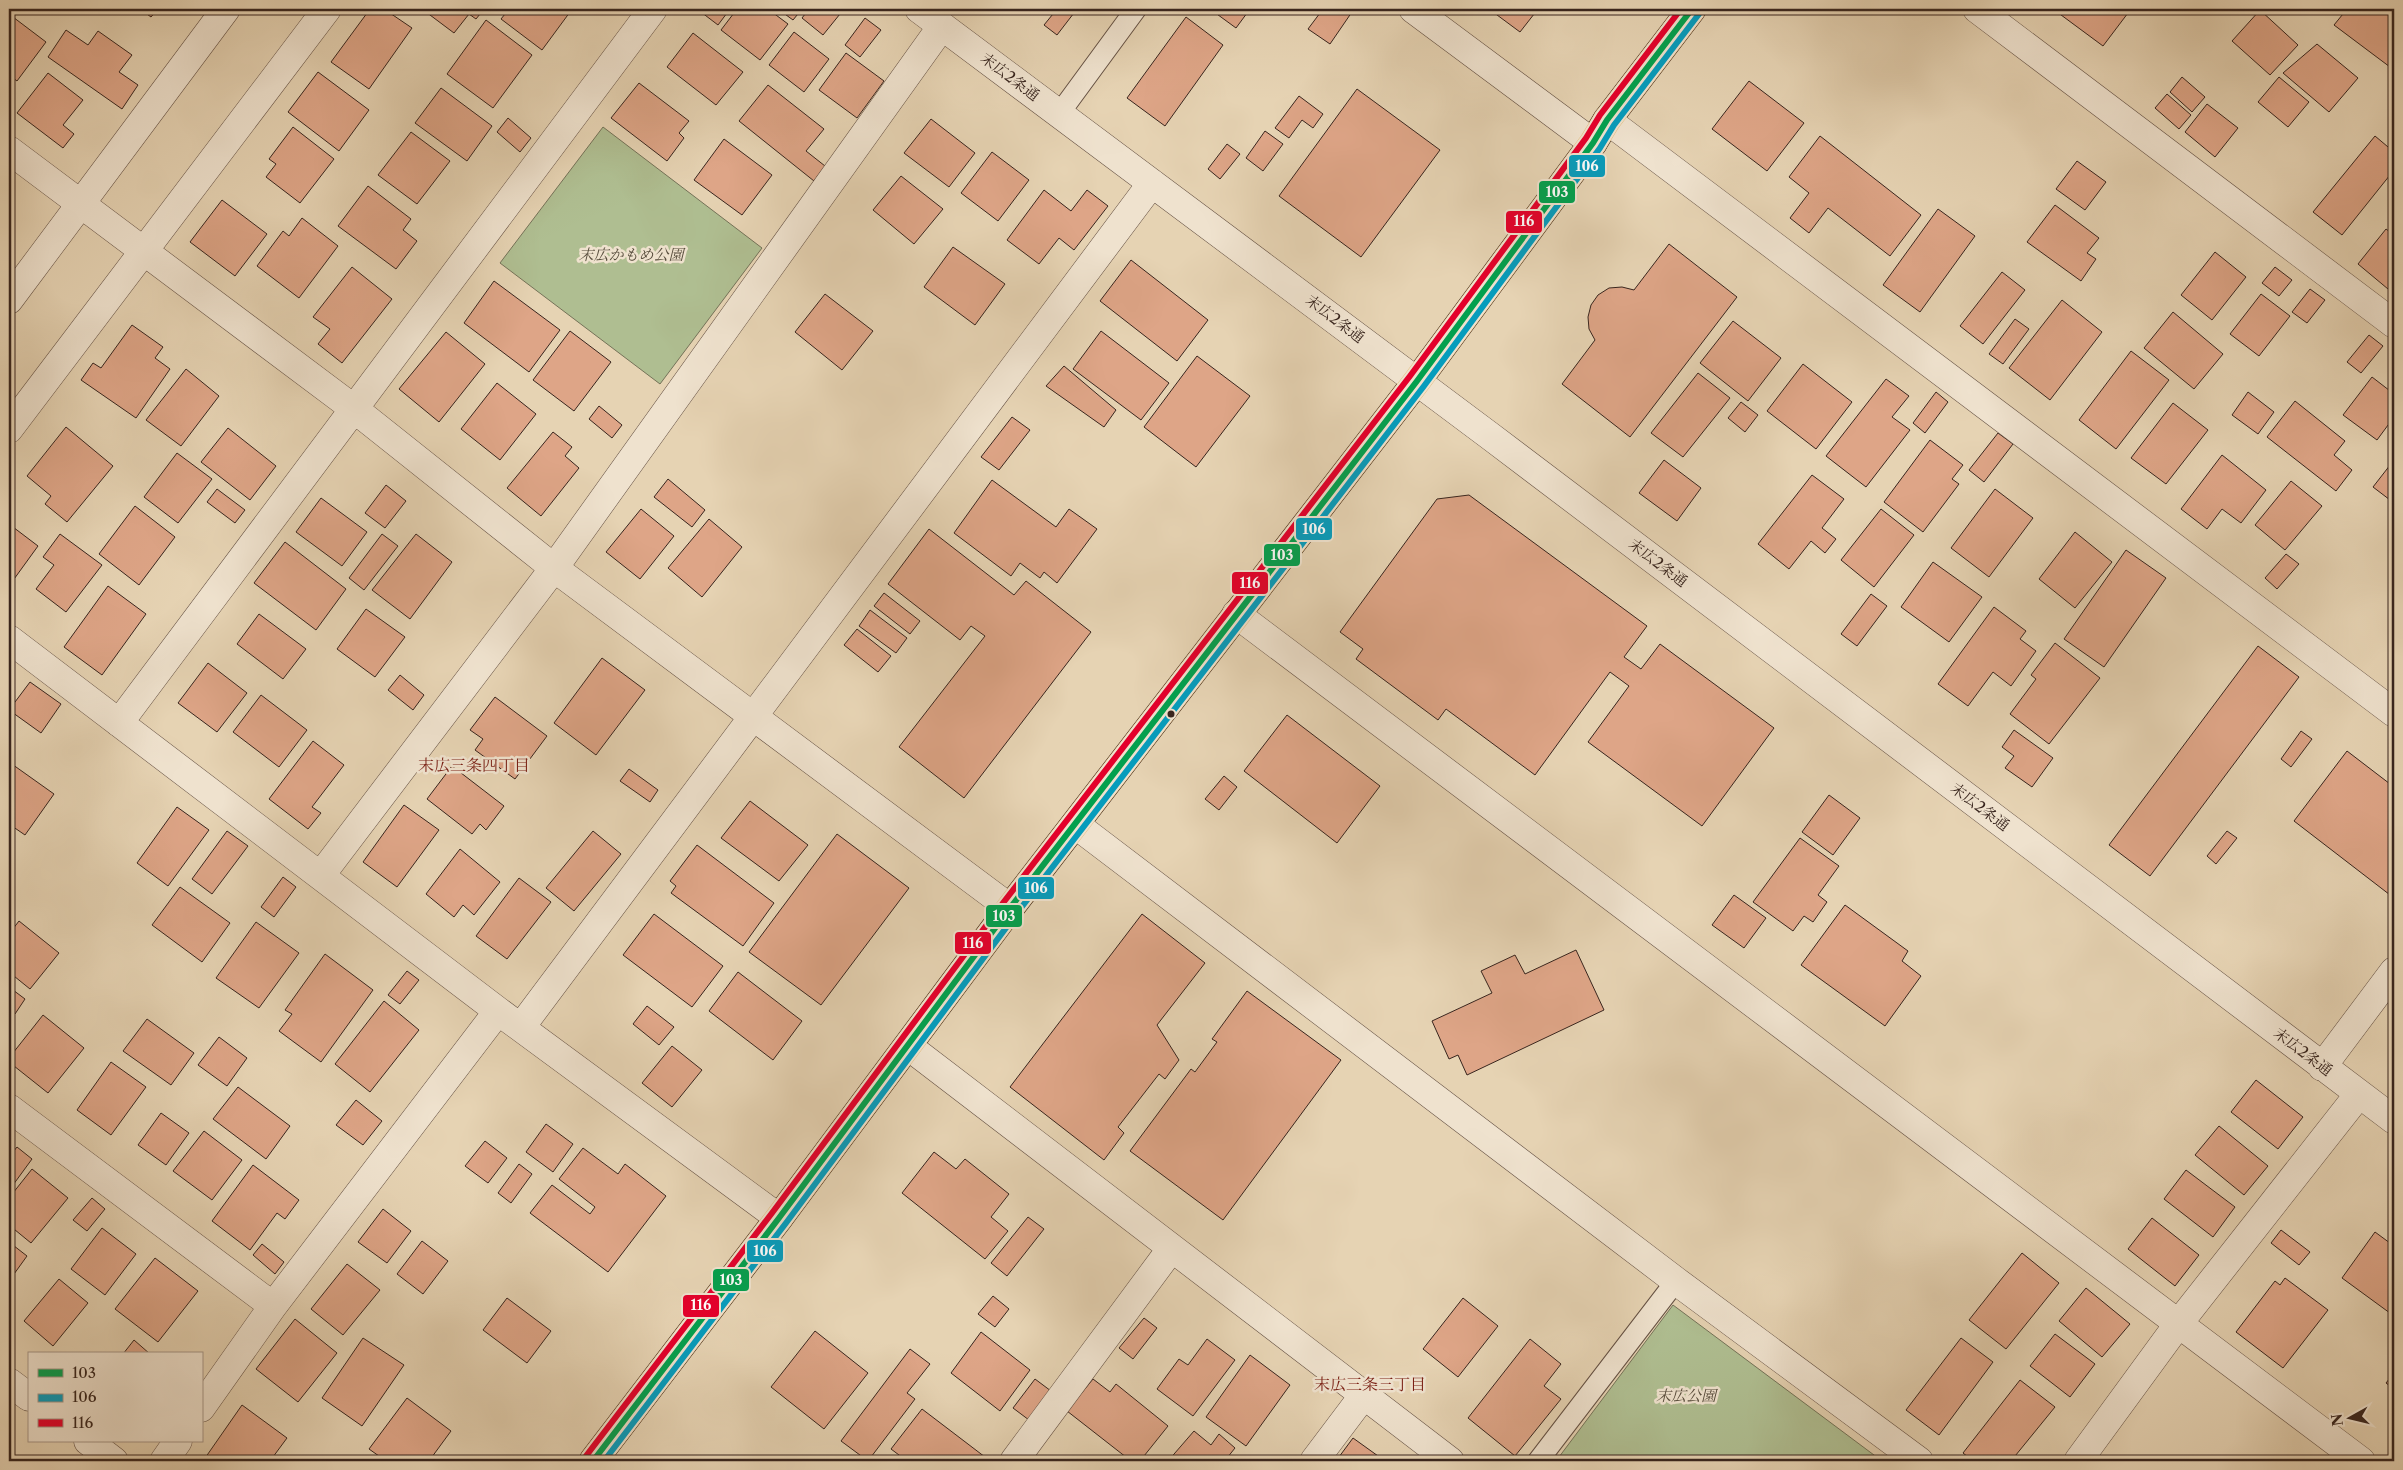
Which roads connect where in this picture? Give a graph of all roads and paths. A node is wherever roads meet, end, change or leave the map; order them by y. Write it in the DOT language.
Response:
graph roads {
  1 [pos="226,9"];
  2 [pos="326,9"];
  3 [pos="653,9"];
  4 [pos="919,9"];
  5 [pos="1136,9"];
  6 [pos="1413,9"];
  7 [pos="1692,9"];
  8 [pos="1976,9"];
  9 [pos="942,26"];
  10 [pos="1059,114"];
  11 [pos="1607,120"];
  12 [pos="1593,143"];
  13 [pos="9,150"];
  14 [pos="1152,183"];
  15 [pos="81,204"];
  16 [pos="143,252"];
  17 [pos="9,300"];
  18 [pos="2394,324"];
  19 [pos="1418,381"];
  20 [pos="353,408"];
  21 [pos="9,429"];
  22 [pos="554,568"];
  23 [pos="1236,614"];
  24 [pos="9,639"];
  25 [pos="2394,713"];
  26 [pos="753,715"];
  27 [pos="119,723"];
  28 [pos="1076,825"];
  29 [pos="321,875"];
  30 [pos="1010,908"];
  31 [pos="2394,971"];
  32 [pos="498,1010"];
  33 [pos="522,1027"];
  34 [pos="908,1046"];
  35 [pos="2322,1066"];
  36 [pos="2359,1094"];
  37 [pos="9,1108"];
  38 [pos="2394,1120"];
  39 [pos="779,1218"];
  40 [pos="1171,1249"];
  41 [pos="1676,1281"];
  42 [pos="273,1306"];
  43 [pos="2179,1324"];
  44 [pos="9,1382"];
  45 [pos="28,1396"];
  46 [pos="1363,1396"];
  47 [pos="202,1407"];
  48 [pos="89,1442"];
  49 [pos="177,1442"];
  50 [pos="114,1461"];
  51 [pos="164,1461"];
  52 [pos="593,1461"];
  53 [pos="1014,1461"];
  54 [pos="1314,1461"];
  55 [pos="1450,1461"];
  56 [pos="1538,1461"];
  57 [pos="1919,1461"];
  58 [pos="2078,1461"];
  59 [pos="2361,1461"];
  1 -- 15 [label="street"];
  2 -- 16 [label="street"];
  3 -- 20 [label="street"];
  4 -- 9 [label="street, 末広2条通"];
  5 -- 10 [label="lane"];
  6 -- 12 [label="street"];
  7 -- 11 [label="main road"];
  8 -- 18 [label="street"];
  9 -- 10 [label="street, 末広2条通"];
  9 -- 22 [label="street"];
  10 -- 14 [label="street, 末広2条通"];
  11 -- 12 [label="main road"];
  11 -- 25 [label="street"];
  12 -- 19 [label="main road"];
  13 -- 15 [label="street"];
  14 -- 19 [label="street, 末広2条通"];
  14 -- 26 [label="street"];
  15 -- 16 [label="street"];
  15 -- 17 [label="street"];
  16 -- 20 [label="street"];
  16 -- 21 [label="street"];
  19 -- 23 [label="main road"];
  19 -- 35 [label="street, 末広2条通"];
  20 -- 22 [label="street"];
  20 -- 27 [label="street"];
  22 -- 26 [label="street"];
  22 -- 29 [label="street"];
  23 -- 28 [label="main road"];
  23 -- 43 [label="street"];
  24 -- 27 [label="street"];
  26 -- 30 [label="street"];
  26 -- 33 [label="street"];
  27 -- 29 [label="street"];
  28 -- 30 [label="main road"];
  28 -- 41 [label="street"];
  29 -- 32 [label="street"];
  30 -- 34 [label="main road"];
  31 -- 35 [label="street"];
  32 -- 33 [label="street"];
  32 -- 42 [label="street"];
  33 -- 39 [label="street"];
  34 -- 39 [label="main road"];
  34 -- 40 [label="street"];
  35 -- 36 [label="street, 末広2条通"];
  36 -- 38 [label="street, 末広2条通"];
  36 -- 43 [label="street"];
  37 -- 42 [label="street"];
  39 -- 52 [label="main road"];
  40 -- 46 [label="street"];
  40 -- 53 [label="street"];
  41 -- 56 [label="lane"];
  41 -- 57 [label="street"];
  42 -- 47 [label="street"];
  43 -- 58 [label="street"];
  43 -- 59 [label="street"];
  44 -- 45 [label="street"];
  46 -- 54 [label="street"];
  46 -- 55 [label="street"];
  48 -- 50 [label="street"];
  49 -- 51 [label="street"];
}
